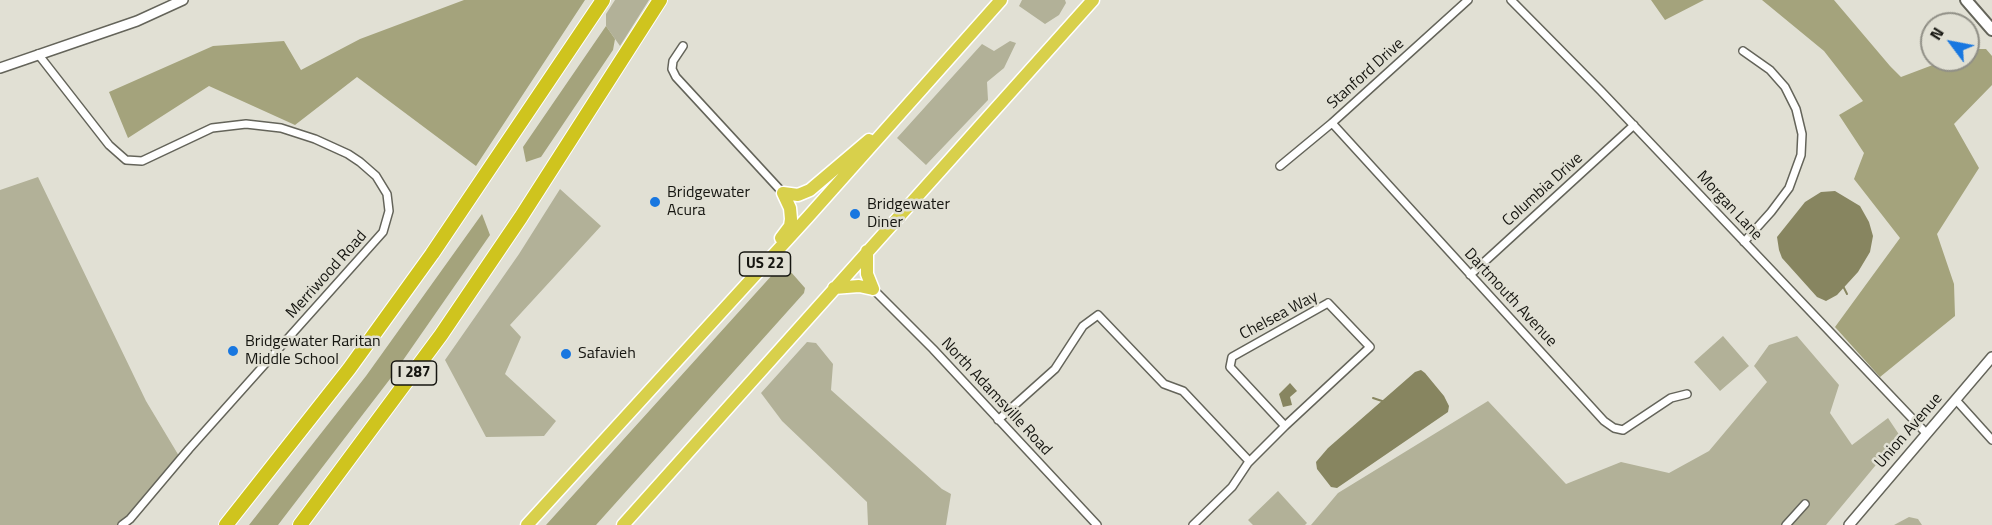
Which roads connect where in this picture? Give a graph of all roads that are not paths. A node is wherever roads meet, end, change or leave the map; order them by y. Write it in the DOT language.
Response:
graph roads {
  1 [pos="183,0"];
  2 [pos="603,0"];
  3 [pos="660,0"];
  4 [pos="1001,0"];
  5 [pos="1093,0"];
  6 [pos="1467,0"];
  7 [pos="1511,0"];
  8 [pos="1966,0"];
  9 [pos="1992,30"];
  10 [pos="683,46"];
  11 [pos="1743,51"];
  12 [pos="38,54"];
  13 [pos="0,68"];
  14 [pos="897,118"];
  15 [pos="1332,123"];
  16 [pos="1634,125"];
  17 [pos="1280,166"];
  18 [pos="783,193"];
  19 [pos="1744,242"];
  20 [pos="867,251"];
  21 [pos="758,272"];
  22 [pos="1470,275"];
  23 [pos="834,288"];
  24 [pos="873,289"];
  25 [pos="1992,357"];
  26 [pos="1687,394"];
  27 [pos="1956,400"];
  28 [pos="998,420"];
  29 [pos="1285,426"];
  30 [pos="1926,434"];
  31 [pos="1992,440"];
  32 [pos="1249,461"];
  33 [pos="1805,504"];
  34 [pos="122,525"];
  35 [pos="226,525"];
  36 [pos="300,525"];
  37 [pos="527,525"];
  38 [pos="623,525"];
  39 [pos="1097,525"];
  40 [pos="1193,525"];
  41 [pos="1786,525"];
  42 [pos="1849,525"];
  1 -- 12 [label="street"];
  2 -- 35 [label="highway"];
  3 -- 36 [label="highway, I 287"];
  4 -- 14 [label="highway, US 22"];
  5 -- 20 [label="highway"];
  6 -- 15 [label="street, Stanford Drive"];
  7 -- 16 [label="street, Morgan Lane"];
  8 -- 9 [label="main road"];
  10 -- 18 [label="street"];
  11 -- 19 [label="street"];
  12 -- 13 [label="street"];
  12 -- 34 [label="street, Merriwood Road"];
  14 -- 18 [label="highway"];
  14 -- 21 [label="highway, US 22"];
  15 -- 17 [label="street, Stanford Drive"];
  15 -- 22 [label="street, Dartmouth Avenue"];
  16 -- 19 [label="street, Morgan Lane"];
  16 -- 22 [label="street, Columbia Drive"];
  18 -- 21 [label="highway"];
  19 -- 30 [label="street, Morgan Lane"];
  20 -- 23 [label="highway"];
  20 -- 24 [label="highway"];
  21 -- 37 [label="highway, US 22"];
  22 -- 26 [label="street, Dartmouth Avenue"];
  23 -- 24 [label="highway"];
  23 -- 38 [label="highway"];
  24 -- 28 [label="street, North Adamsville Road"];
  25 -- 27 [label="street, Union Avenue"];
  27 -- 30 [label="street, Union Avenue"];
  27 -- 31 [label="street"];
  28 -- 32 [label="street"];
  28 -- 39 [label="street, North Adamsville Road"];
  29 -- 29 [label="street, Chelsea Way"];
  29 -- 32 [label="street, Chelsea Way"];
  30 -- 42 [label="street, Union Avenue"];
  32 -- 40 [label="street, Chelsea Way"];
  33 -- 41 [label="street"];
}
